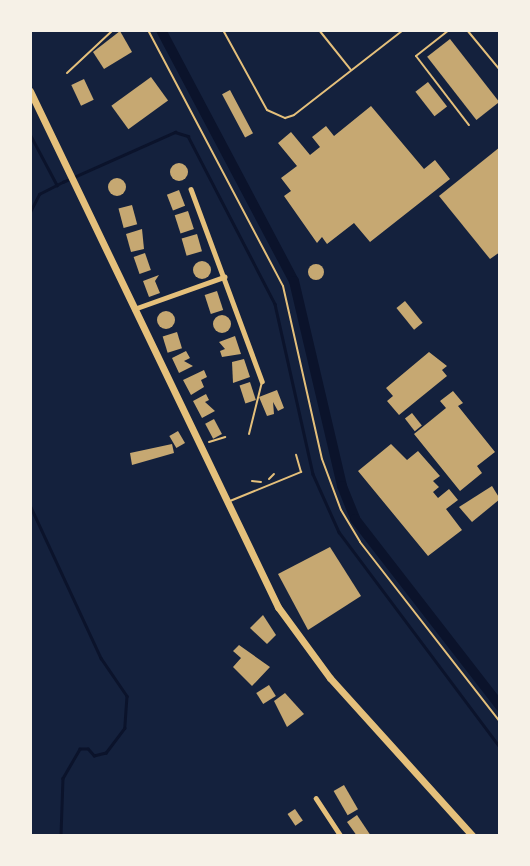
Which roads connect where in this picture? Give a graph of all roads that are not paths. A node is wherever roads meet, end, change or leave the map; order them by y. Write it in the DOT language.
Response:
graph roads {
  1 [pos="222,30"];
  2 [pos="319,30"];
  3 [pos="402,30"];
  4 [pos="449,30"];
  5 [pos="467,30"];
  6 [pos="500,70"];
  7 [pos="351,71"];
  8 [pos="30,91"];
  9 [pos="469,125"];
  10 [pos="191,189"];
  11 [pos="224,276"];
  12 [pos="134,309"];
  13 [pos="262,381"];
  14 [pos="250,434"];
  15 [pos="296,456"];
  16 [pos="225,503"];
  17 [pos="316,798"];
  18 [pos="341,836"];
  19 [pos="473,836"];
  1 -- 7 [label="lane"];
  2 -- 7 [label="lane"];
  3 -- 7 [label="lane"];
  4 -- 9 [label="lane"];
  5 -- 6 [label="lane"];
  8 -- 12 [label="highway"];
  10 -- 11 [label="street"];
  11 -- 12 [label="street"];
  11 -- 13 [label="street"];
  12 -- 16 [label="highway"];
  13 -- 14 [label="lane"];
  15 -- 16 [label="lane"];
  16 -- 19 [label="highway"];
  17 -- 18 [label="street"];
}
